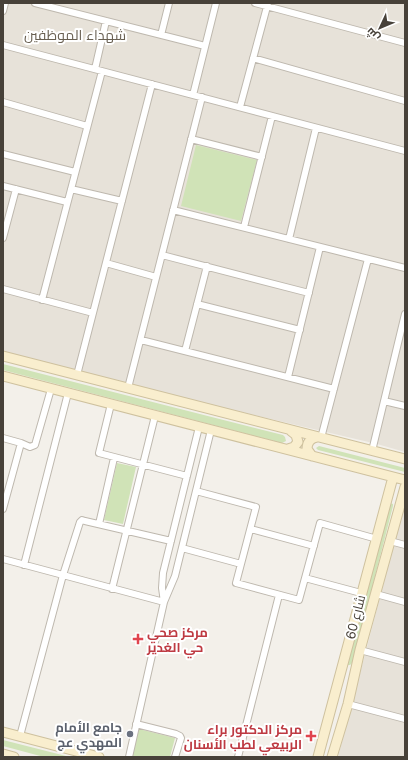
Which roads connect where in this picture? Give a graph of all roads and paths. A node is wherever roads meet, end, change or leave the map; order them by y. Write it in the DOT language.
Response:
graph roads {
  1 [pos="5,3"];
  2 [pos="35,3"];
  3 [pos="169,3"];
  4 [pos="216,3"];
  5 [pos="255,3"];
  6 [pos="52,5"];
  7 [pos="268,5"];
  8 [pos="3,11"];
  9 [pos="106,21"];
  10 [pos="161,35"];
  11 [pos="405,43"];
  12 [pos="3,45"];
  13 [pos="205,46"];
  14 [pos="253,58"];
  15 [pos="95,69"];
  16 [pos="102,71"];
  17 [pos="152,84"];
  18 [pos="193,95"];
  19 [pos="202,97"];
  20 [pos="405,100"];
  21 [pos="3,102"];
  22 [pos="240,107"];
  23 [pos="272,116"];
  24 [pos="87,126"];
  25 [pos="316,128"];
  26 [pos="191,139"];
  27 [pos="405,151"];
  28 [pos="3,154"];
  29 [pos="262,157"];
  30 [pos="75,172"];
  31 [pos="3,186"];
  32 [pos="16,189"];
  33 [pos="71,189"];
  34 [pos="122,201"];
  35 [pos="67,202"];
  36 [pos="173,210"];
  37 [pos="244,228"];
  38 [pos="3,238"];
  39 [pos="289,239"];
  40 [pos="320,247"];
  41 [pos="162,255"];
  42 [pos="368,259"];
  43 [pos="106,263"];
  44 [pos="207,266"];
  45 [pos="405,268"];
  46 [pos="156,278"];
  47 [pos="3,289"];
  48 [pos="309,293"];
  49 [pos="42,300"];
  50 [pos="197,304"];
  51 [pos="93,313"];
  52 [pos="405,314"];
  53 [pos="300,330"];
  54 [pos="141,340"];
  55 [pos="185,351"];
  56 [pos="3,356"];
  57 [pos="77,375"];
  58 [pos="3,376"];
  59 [pos="288,377"];
  60 [pos="128,388"];
  61 [pos="51,389"];
  62 [pos="334,389"];
  63 [pos="68,393"];
  64 [pos="384,400"];
  65 [pos="111,404"];
  66 [pos="405,406"];
  67 [pos="155,416"];
  68 [pos="199,427"];
  69 [pos="211,430"];
  70 [pos="291,431"];
  71 [pos="3,438"];
  72 [pos="319,438"];
  73 [pos="21,443"];
  74 [pos="288,450"];
  75 [pos="372,451"];
  76 [pos="312,456"];
  77 [pos="114,458"];
  78 [pos="405,459"];
  79 [pos="143,465"];
  80 [pos="187,476"];
  81 [pos="393,477"];
  82 [pos="405,480"];
  83 [pos="405,487"];
  84 [pos="196,491"];
  85 [pos="5,496"];
  86 [pos="386,502"];
  87 [pos="400,506"];
  88 [pos="3,509"];
  89 [pos="99,524"];
  90 [pos="175,524"];
  91 [pos="187,527"];
  92 [pos="250,529"];
  93 [pos="126,531"];
  94 [pos="377,539"];
  95 [pos="171,541"];
  96 [pos="390,541"];
  97 [pos="405,545"];
  98 [pos="314,546"];
  99 [pos="182,548"];
  100 [pos="3,559"];
  101 [pos="241,564"];
  102 [pos="24,565"];
  103 [pos="63,575"];
  104 [pos="305,578"];
  105 [pos="112,588"];
  106 [pos="361,593"];
  107 [pos="376,594"];
  108 [pos="280,595"];
  109 [pos="164,602"];
  110 [pos="405,602"];
  111 [pos="360,650"];
  112 [pos="405,662"];
  113 [pos="344,663"];
  114 [pos="357,666"];
  115 [pos="338,683"];
  116 [pos="352,686"];
  117 [pos="348,704"];
  118 [pos="405,719"];
  119 [pos="136,724"];
  120 [pos="3,732"];
  121 [pos="20,736"];
  122 [pos="3,754"];
  123 [pos="14,757"];
  124 [pos="99,757"];
  125 [pos="129,757"];
  126 [pos="175,757"];
  127 [pos="238,757"];
  128 [pos="318,757"];
  129 [pos="332,757"];
  1 -- 8 [label="street"];
  2 -- 6 [label="street"];
  3 -- 10 [label="street"];
  4 -- 13 [label="street"];
  5 -- 7 [label="street"];
  6 -- 9 [label="street"];
  7 -- 11 [label="street"];
  7 -- 14 [label="street"];
  9 -- 10 [label="street"];
  9 -- 15 [label="street"];
  10 -- 13 [label="street"];
  12 -- 15 [label="street"];
  13 -- 18 [label="street"];
  14 -- 20 [label="street"];
  14 -- 22 [label="street"];
  15 -- 16 [label="street"];
  16 -- 17 [label="street"];
  16 -- 24 [label="street"];
  17 -- 18 [label="street"];
  17 -- 34 [label="street"];
  18 -- 19 [label="street"];
  19 -- 22 [label="street"];
  19 -- 26 [label="street"];
  21 -- 24 [label="street"];
  22 -- 23 [label="street"];
  23 -- 25 [label="street"];
  23 -- 29 [label="street"];
  24 -- 30 [label="street"];
  25 -- 27 [label="street"];
  25 -- 39 [label="street"];
  26 -- 29 [label="street"];
  26 -- 36 [label="street"];
  28 -- 30 [label="street"];
  29 -- 37 [label="street"];
  30 -- 33 [label="street"];
  31 -- 32 [label="street"];
  32 -- 35 [label="street"];
  32 -- 38 [label="street"];
  33 -- 34 [label="street"];
  33 -- 35 [label="street"];
  34 -- 43 [label="street"];
  35 -- 49 [label="street"];
  36 -- 37 [label="street"];
  36 -- 41 [label="street"];
  37 -- 39 [label="street"];
  39 -- 40 [label="street"];
  40 -- 42 [label="street"];
  40 -- 48 [label="street"];
  41 -- 44 [label="street"];
  41 -- 46 [label="street"];
  42 -- 45 [label="street"];
  42 -- 62 [label="street"];
  43 -- 46 [label="street"];
  43 -- 51 [label="street"];
  44 -- 48 [label="street"];
  44 -- 50 [label="street"];
  46 -- 54 [label="street"];
  47 -- 49 [label="street"];
  48 -- 53 [label="street"];
  49 -- 51 [label="street"];
  50 -- 53 [label="street"];
  50 -- 55 [label="street"];
  51 -- 57 [label="street"];
  52 -- 64 [label="street"];
  53 -- 59 [label="street"];
  54 -- 55 [label="street"];
  54 -- 60 [label="street"];
  55 -- 59 [label="street"];
  56 -- 57 [label="main road"];
  57 -- 60 [label="main road"];
  58 -- 61 [label="main road"];
  59 -- 62 [label="street"];
  60 -- 70 [label="main road"];
  61 -- 63 [label="main road"];
  61 -- 73 [label="street"];
  62 -- 72 [label="street"];
  63 -- 65 [label="main road"];
  63 -- 102 [label="street"];
  64 -- 66 [label="street"];
  64 -- 75 [label="street"];
  65 -- 67 [label="main road"];
  65 -- 77 [label="street"];
  67 -- 68 [label="main road"];
  67 -- 79 [label="street"];
  68 -- 69 [label="main road"];
  68 -- 80 [label="street"];
  69 -- 74 [label="main road"];
  69 -- 84 [label="street"];
  70 -- 72 [label="main road"];
  70 -- 74 [label="main road"];
  71 -- 73 [label="street"];
  72 -- 75 [label="main road"];
  72 -- 76 [label="main road"];
  73 -- 85 [label="street"];
  74 -- 76 [label="main road"];
  75 -- 78 [label="main road"];
  76 -- 81 [label="main road"];
  77 -- 79 [label="street"];
  77 -- 89 [label="street"];
  79 -- 80 [label="street"];
  79 -- 93 [label="street"];
  80 -- 90 [label="street"];
  81 -- 82 [label="main road"];
  81 -- 86 [label="main road, شارع 60"];
  83 -- 87 [label="main road, شارع 60"];
  84 -- 91 [label="street"];
  84 -- 92 [label="street"];
  85 -- 88 [label="street"];
  86 -- 87 [label="main road"];
  86 -- 94 [label="main road, شارع 60"];
  87 -- 96 [label="main road, شارع 60"];
  89 -- 93 [label="street"];
  89 -- 103 [label="street"];
  90 -- 91 [label="street"];
  90 -- 95 [label="street"];
  91 -- 99 [label="street"];
  92 -- 98 [label="street"];
  92 -- 101 [label="street"];
  93 -- 95 [label="street"];
  93 -- 105 [label="street"];
  94 -- 98 [label="street"];
  94 -- 106 [label="main road, شارع 60"];
  95 -- 109 [label="street"];
  96 -- 97 [label="street"];
  96 -- 107 [label="main road, شارع 60"];
  98 -- 104 [label="street"];
  99 -- 101 [label="street"];
  99 -- 109 [label="street"];
  100 -- 102 [label="street"];
  101 -- 108 [label="street"];
  102 -- 103 [label="street"];
  103 -- 105 [label="street"];
  103 -- 121 [label="street"];
  104 -- 106 [label="street"];
  104 -- 108 [label="street"];
  105 -- 109 [label="street"];
  106 -- 113 [label="main road, شارع 60"];
  107 -- 110 [label="street"];
  107 -- 111 [label="main road, شارع 60"];
  108 -- 127 [label="street"];
  109 -- 119 [label="street"];
  111 -- 112 [label="street"];
  111 -- 114 [label="main road, شارع 60"];
  113 -- 114 [label="main road"];
  113 -- 115 [label="main road, شارع 60"];
  114 -- 116 [label="main road, شارع 60"];
  115 -- 116 [label="main road"];
  115 -- 128 [label="main road, شارع 60"];
  116 -- 117 [label="main road, شارع 60"];
  117 -- 118 [label="street"];
  117 -- 129 [label="main road, شارع 60"];
  119 -- 125 [label="street"];
  119 -- 126 [label="street"];
  120 -- 121 [label="main road"];
  121 -- 124 [label="main road"];
  122 -- 123 [label="main road"];
}
